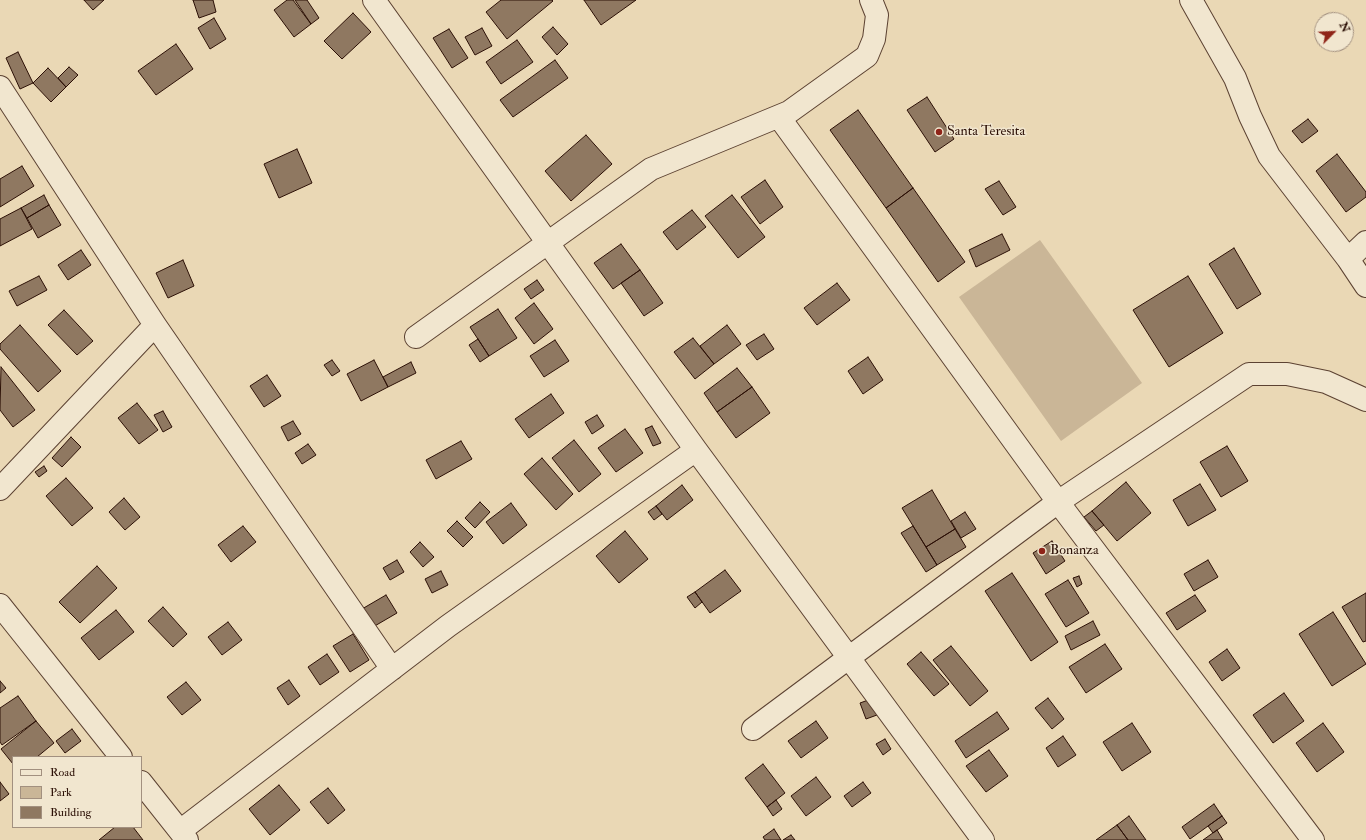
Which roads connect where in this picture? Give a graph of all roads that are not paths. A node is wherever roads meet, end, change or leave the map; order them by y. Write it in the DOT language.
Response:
graph roads {
  1 [pos="374,0"];
  2 [pos="871,0"];
  3 [pos="1192,0"];
  4 [pos="0,87"];
  5 [pos="779,117"];
  6 [pos="1366,242"];
  7 [pos="548,243"];
  8 [pos="1348,259"];
  9 [pos="1366,286"];
  10 [pos="155,324"];
  11 [pos="416,337"];
  12 [pos="1366,400"];
  13 [pos="696,450"];
  14 [pos="0,489"];
  15 [pos="1058,502"];
  16 [pos="0,605"];
  17 [pos="849,657"];
  18 [pos="392,669"];
  19 [pos="754,729"];
  20 [pos="120,756"];
  21 [pos="142,783"];
  22 [pos="184,835"];
  23 [pos="983,840"];
  24 [pos="1313,840"];
  1 -- 7 [label="street"];
  2 -- 5 [label="street"];
  3 -- 8 [label="street"];
  4 -- 10 [label="street"];
  5 -- 7 [label="street"];
  5 -- 15 [label="street"];
  6 -- 8 [label="street"];
  7 -- 11 [label="street"];
  7 -- 13 [label="street"];
  8 -- 9 [label="street"];
  10 -- 14 [label="street"];
  10 -- 18 [label="street"];
  12 -- 15 [label="street"];
  13 -- 17 [label="street"];
  13 -- 18 [label="street"];
  15 -- 17 [label="street"];
  15 -- 24 [label="street"];
  16 -- 20 [label="street"];
  17 -- 19 [label="street"];
  17 -- 23 [label="street"];
  18 -- 22 [label="street"];
  21 -- 22 [label="street"];
}
